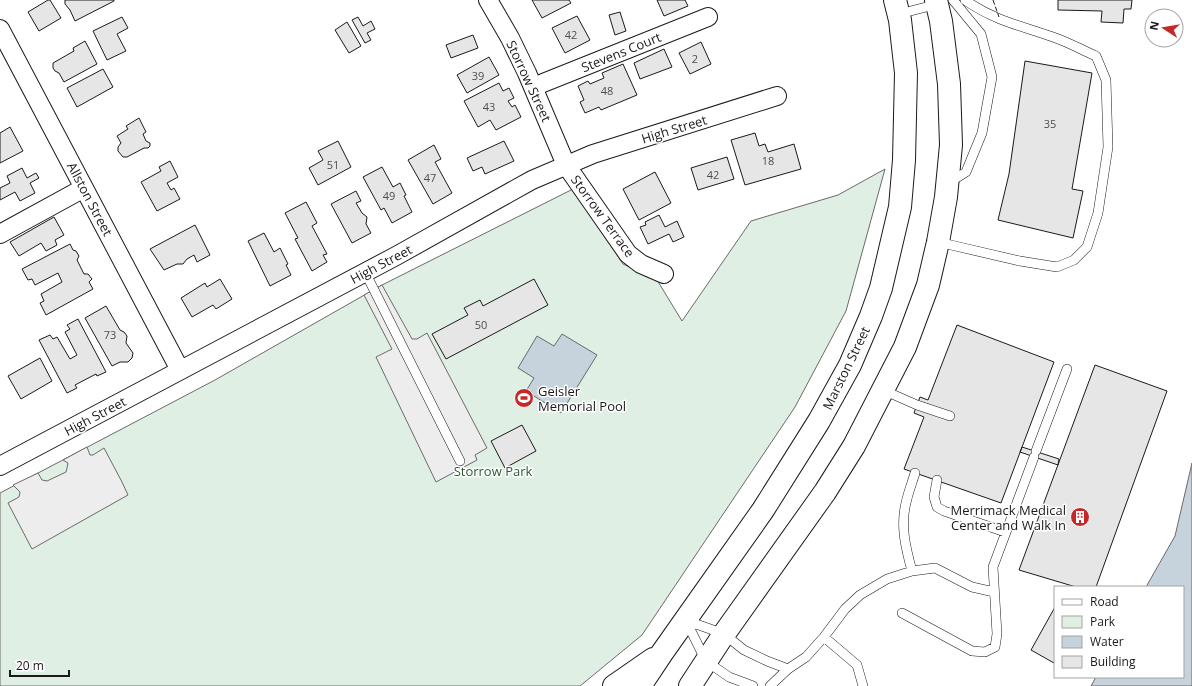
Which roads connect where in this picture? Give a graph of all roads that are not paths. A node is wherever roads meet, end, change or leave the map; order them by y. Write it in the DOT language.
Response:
graph roads {
  1 [pos="488,0"];
  2 [pos="965,0"];
  3 [pos="944,1"];
  4 [pos="897,7"];
  5 [pos="708,17"];
  6 [pos="0,29"];
  7 [pos="533,87"];
  8 [pos="777,96"];
  9 [pos="566,165"];
  10 [pos="947,184"];
  11 [pos="84,188"];
  12 [pos="0,234"];
  13 [pos="938,242"];
  14 [pos="365,272"];
  15 [pos="664,274"];
  16 [pos="1067,369"];
  17 [pos="180,370"];
  18 [pos="883,390"];
  19 [pos="950,416"];
  20 [pos="460,460"];
  21 [pos="0,466"];
  22 [pos="915,473"];
  23 [pos="937,480"];
  24 [pos="1005,532"];
  25 [pos="912,571"];
  26 [pos="994,592"];
  27 [pos="902,613"];
  28 [pos="685,620"];
  29 [pos="724,634"];
  30 [pos="824,637"];
  31 [pos="662,653"];
  32 [pos="706,661"];
  33 [pos="788,669"];
  34 [pos="614,686"];
  35 [pos="640,686"];
  36 [pos="690,686"];
  37 [pos="753,686"];
  38 [pos="770,686"];
  39 [pos="863,686"];
  1 -- 7 [label="street, Storrow Street"];
  2 -- 13 [label="lane"];
  3 -- 4 [label="lane"];
  3 -- 10 [label="main road"];
  3 -- 10 [label="lane"];
  4 -- 28 [label="main road, Marston Street"];
  5 -- 7 [label="street, Stevens Court"];
  6 -- 11 [label="street, Allston Street"];
  7 -- 9 [label="street, Storrow Street"];
  8 -- 9 [label="street, High Street"];
  9 -- 14 [label="street, High Street"];
  9 -- 15 [label="street, Storrow Terrace"];
  10 -- 13 [label="main road"];
  11 -- 12 [label="street"];
  11 -- 17 [label="street, Allston Street"];
  13 -- 18 [label="main road"];
  14 -- 17 [label="street, High Street"];
  14 -- 20 [label="lane"];
  16 -- 24 [label="lane"];
  17 -- 21 [label="street, High Street"];
  18 -- 19 [label="lane"];
  18 -- 29 [label="main road"];
  22 -- 25 [label="lane"];
  23 -- 24 [label="lane"];
  24 -- 26 [label="lane"];
  25 -- 26 [label="lane"];
  25 -- 30 [label="lane"];
  26 -- 27 [label="lane"];
  28 -- 29 [label="lane"];
  28 -- 31 [label="main road, Marston Street"];
  28 -- 32 [label="lane"];
  29 -- 32 [label="main road"];
  29 -- 33 [label="lane"];
  30 -- 33 [label="lane"];
  30 -- 39 [label="lane"];
  31 -- 34 [label="main road"];
  31 -- 35 [label="main road, Marston Street"];
  32 -- 36 [label="main road"];
  32 -- 37 [label="lane"];
  33 -- 38 [label="lane"];
}
